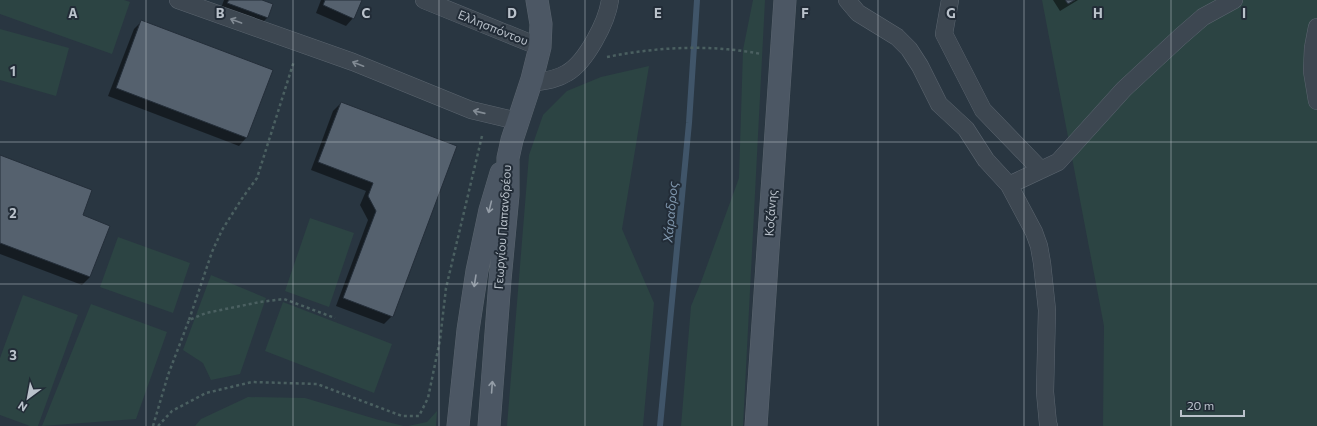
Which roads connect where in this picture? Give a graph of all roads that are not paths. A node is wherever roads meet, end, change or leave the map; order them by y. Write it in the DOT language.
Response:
graph roads {
  1 [pos="178,0"];
  2 [pos="424,0"];
  3 [pos="537,0"];
  4 [pos="610,0"];
  5 [pos="785,0"];
  6 [pos="847,0"];
  7 [pos="950,0"];
  8 [pos="1234,0"];
  9 [pos="1317,27"];
  10 [pos="540,47"];
  11 [pos="531,83"];
  12 [pos="1317,101"];
  13 [pos="517,121"];
  14 [pos="508,158"];
  15 [pos="1041,170"];
  16 [pos="1009,185"];
  17 [pos="458,426"];
  18 [pos="489,426"];
  19 [pos="756,426"];
  20 [pos="1049,426"];
  13 -- 1 [label="street, one-way"];
  2 -- 10 [label="street, Ελλησπόντου"];
  3 -- 10 [label="main road"];
  4 -- 11 [label="street"];
  5 -- 19 [label="main road, Κοζάνης"];
  6 -- 16 [label="street"];
  7 -- 15 [label="street"];
  8 -- 15 [label="street"];
  9 -- 12 [label="street"];
  10 -- 11 [label="main road"];
  11 -- 13 [label="main road"];
  13 -- 14 [label="main road"];
  14 -- 17 [label="main road, Γεωργίου Παπανδρέου, one-way"];
  18 -- 14 [label="main road, Γεωργίου Παπανδρέου, one-way"];
  15 -- 16 [label="street"];
  16 -- 20 [label="street"];
}
